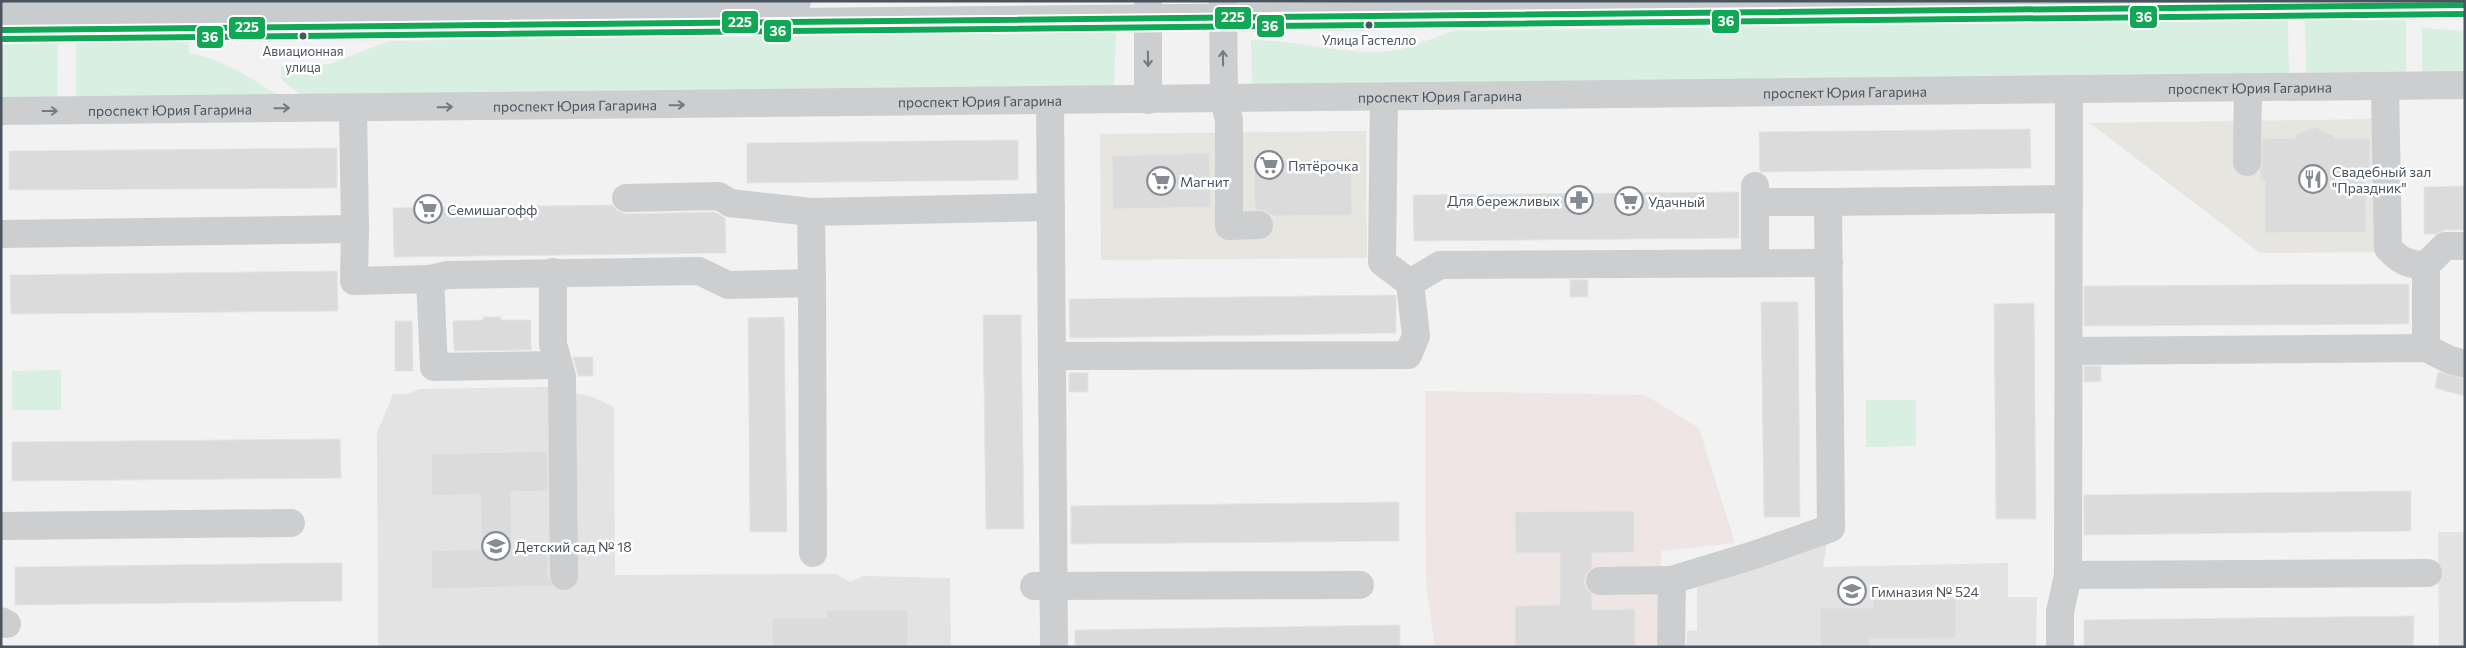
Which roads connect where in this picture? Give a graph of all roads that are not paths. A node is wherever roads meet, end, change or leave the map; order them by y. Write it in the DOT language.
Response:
graph roads {
  1 [pos="797,1"];
  2 [pos="2355,3"];
  3 [pos="2465,4"];
  4 [pos="1223,9"];
  5 [pos="1,10"];
  6 [pos="1148,10"];
  7 [pos="120,13"];
  8 [pos="159,13"];
  9 [pos="1,30"];
  10 [pos="2465,85"];
  11 [pos="2385,86"];
  12 [pos="2248,88"];
  13 [pos="2069,89"];
  14 [pos="1384,97"];
  15 [pos="1224,99"];
  16 [pos="1148,100"];
  17 [pos="1050,101"];
  18 [pos="353,108"];
  19 [pos="1,111"];
  20 [pos="2247,162"];
  21 [pos="626,198"];
  22 [pos="2069,199"];
  23 [pos="1828,202"];
  24 [pos="1051,207"];
  25 [pos="811,212"];
  26 [pos="1259,225"];
  27 [pos="354,228"];
  28 [pos="1,234"];
  29 [pos="2465,246"];
  30 [pos="1755,263"];
  31 [pos="1829,263"];
  32 [pos="2426,265"];
  33 [pos="553,272"];
  34 [pos="430,280"];
  35 [pos="812,283"];
  36 [pos="1410,283"];
  37 [pos="2426,348"];
  38 [pos="2069,352"];
  39 [pos="1052,356"];
  40 [pos="2465,364"];
  41 [pos="559,365"];
  42 [pos="291,523"];
  43 [pos="1,526"];
  44 [pos="813,553"];
  45 [pos="2428,573"];
  46 [pos="2068,574"];
  47 [pos="564,576"];
  48 [pos="1672,580"];
  49 [pos="1600,581"];
  50 [pos="1360,585"];
  51 [pos="1043,586"];
  52 [pos="1054,647"];
  53 [pos="1671,647"];
  54 [pos="2060,647"];
  1 -- 8 [label="main road"];
  2 -- 3 [label="main road"];
  2 -- 4 [label="main road"];
  4 -- 6 [label="main road"];
  15 -- 4 [label="street, one-way"];
  5 -- 7 [label="main road"];
  6 -- 8 [label="main road"];
  6 -- 16 [label="street, one-way"];
  7 -- 8 [label="main road"];
  7 -- 9 [label="main road"];
  10 -- 11 [label="street, проспект Юрия Гагарина"];
  11 -- 12 [label="street, проспект Юрия Гагарина"];
  11 -- 32 [label="street"];
  12 -- 13 [label="street, проспект Юрия Гагарина"];
  12 -- 20 [label="street"];
  13 -- 14 [label="street, проспект Юрия Гагарина"];
  13 -- 22 [label="street"];
  14 -- 15 [label="street, проспект Юрия Гагарина"];
  14 -- 36 [label="street"];
  15 -- 16 [label="street, проспект Юрия Гагарина"];
  15 -- 26 [label="street"];
  16 -- 17 [label="street, проспект Юрия Гагарина"];
  18 -- 17 [label="street, проспект Юрия Гагарина, one-way"];
  17 -- 24 [label="street"];
  19 -- 18 [label="street, проспект Юрия Гагарина, one-way"];
  18 -- 27 [label="street"];
  21 -- 25 [label="street"];
  22 -- 23 [label="street"];
  22 -- 38 [label="street"];
  23 -- 30 [label="street"];
  23 -- 31 [label="street"];
  24 -- 25 [label="street"];
  24 -- 39 [label="street"];
  25 -- 35 [label="street"];
  27 -- 28 [label="street"];
  27 -- 34 [label="street"];
  29 -- 32 [label="street"];
  30 -- 31 [label="street"];
  30 -- 36 [label="street"];
  31 -- 48 [label="street"];
  32 -- 37 [label="street"];
  33 -- 34 [label="street"];
  33 -- 35 [label="street"];
  33 -- 41 [label="street"];
  34 -- 41 [label="street"];
  35 -- 44 [label="street"];
  36 -- 39 [label="street"];
  37 -- 38 [label="street"];
  37 -- 40 [label="street"];
  38 -- 46 [label="street"];
  39 -- 51 [label="street"];
  41 -- 47 [label="street"];
  42 -- 43 [label="street"];
  45 -- 46 [label="street"];
  46 -- 54 [label="street"];
  48 -- 49 [label="street"];
  48 -- 53 [label="street"];
  50 -- 51 [label="street"];
  51 -- 52 [label="street"];
}
